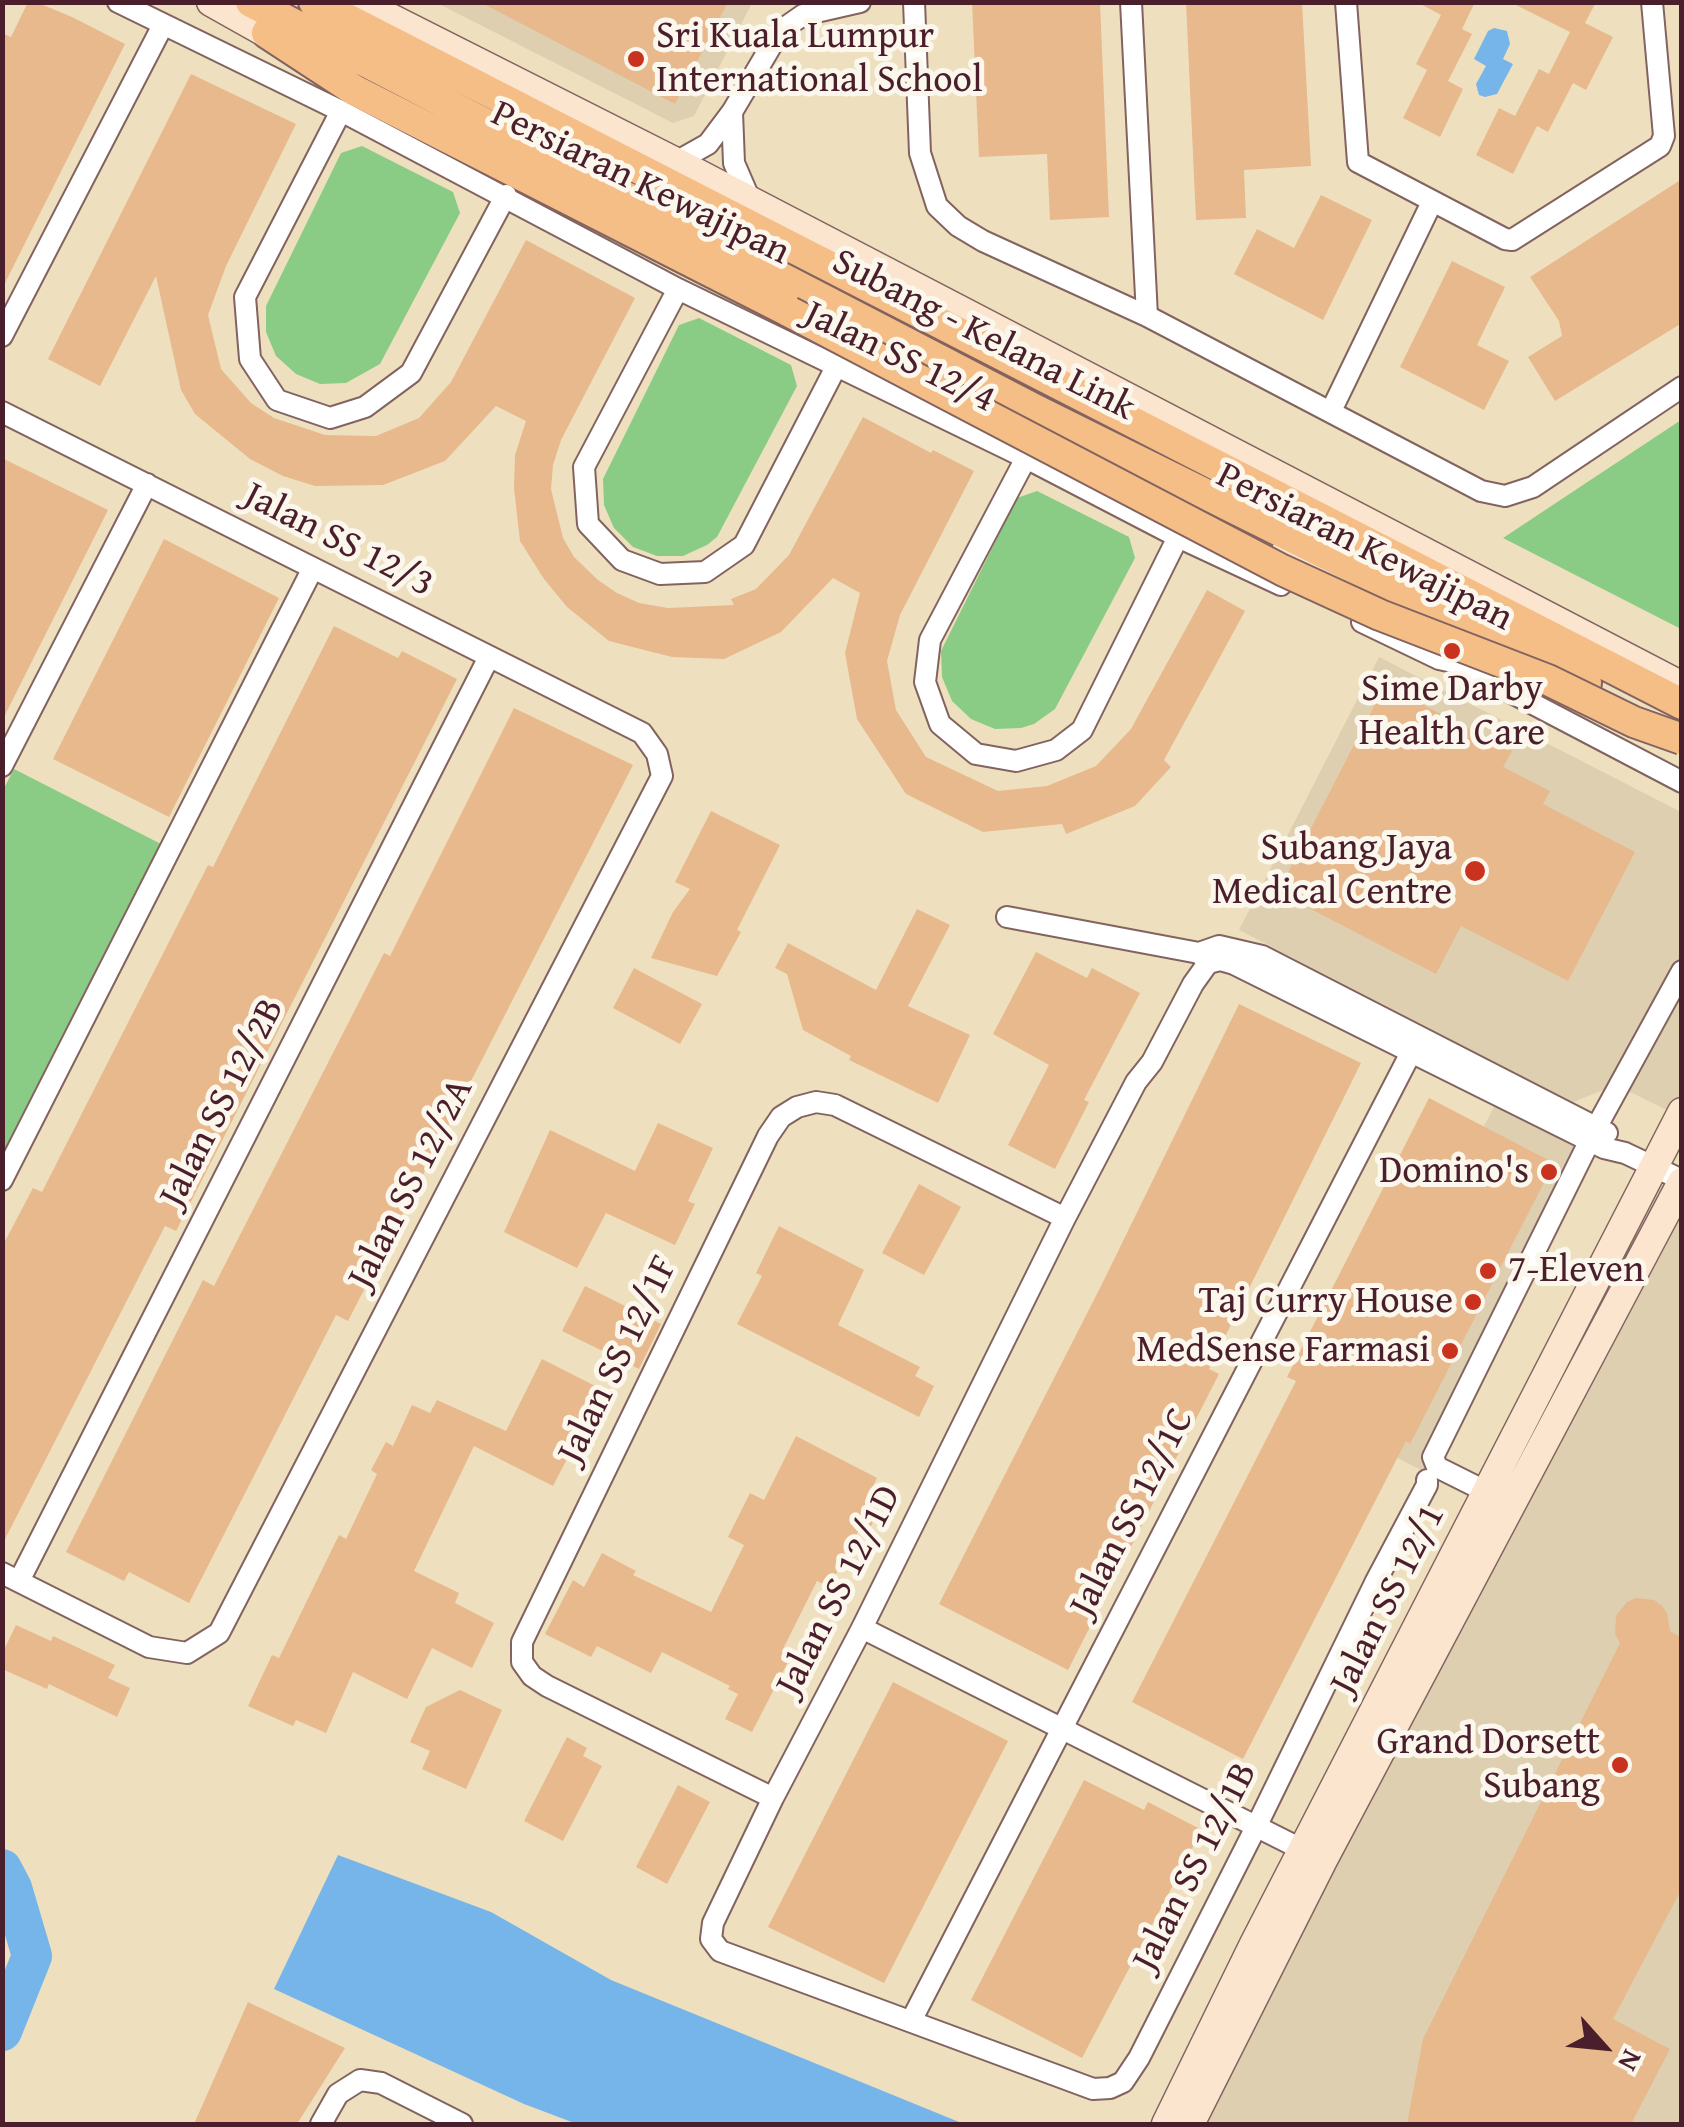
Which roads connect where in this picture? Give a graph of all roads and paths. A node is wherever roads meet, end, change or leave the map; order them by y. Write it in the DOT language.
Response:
graph roads {
  1 [pos="118,2"];
  2 [pos="211,2"];
  3 [pos="252,2"];
  4 [pos="314,2"];
  5 [pos="359,2"];
  6 [pos="860,2"];
  7 [pos="914,2"];
  8 [pos="1131,2"];
  9 [pos="1346,2"];
  10 [pos="1652,2"];
  11 [pos="163,25"];
  12 [pos="267,33"];
  13 [pos="341,111"];
  14 [pos="732,112"];
  15 [pos="676,162"];
  16 [pos="506,196"];
  17 [pos="750,200"];
  18 [pos="1432,202"];
  19 [pos="678,289"];
  20 [pos="1147,316"];
  21 [pos="2,336"];
  22 [pos="836,368"];
  23 [pos="1682,386"];
  24 [pos="1330,411"];
  25 [pos="2,412"];
  26 [pos="1026,458"];
  27 [pos="147,484"];
  28 [pos="1154,484"];
  29 [pos="1138,517"];
  30 [pos="1178,538"];
  31 [pos="314,568"];
  32 [pos="1605,646"];
  33 [pos="489,657"];
  34 [pos="1439,659"];
  35 [pos="1675,679"];
  36 [pos="1682,696"];
  37 [pos="1682,704"];
  38 [pos="642,734"];
  39 [pos="1682,736"];
  40 [pos="1682,750"];
  41 [pos="2,766"];
  42 [pos="1682,782"];
  43 [pos="1682,795"];
  44 [pos="1007,917"];
  45 [pos="1204,958"];
  46 [pos="1682,971"];
  47 [pos="1682,994"];
  48 [pos="1415,1044"];
  49 [pos="1682,1112"];
  50 [pos="1605,1141"];
  51 [pos="1654,1167"];
  52 [pos="2,1180"];
  53 [pos="1682,1181"];
  54 [pos="1065,1218"];
  55 [pos="1427,1480"];
  56 [pos="1499,1498"];
  57 [pos="11,1577"];
  58 [pos="862,1628"];
  59 [pos="1062,1729"];
  60 [pos="774,1798"];
  61 [pos="1256,1826"];
  62 [pos="1312,1855"];
  63 [pos="911,2021"];
  64 [pos="320,2124"];
  65 [pos="462,2124"];
  66 [pos="1166,2124"];
  67 [pos="1190,2124"];
  1 -- 11 [label="street, Jalan SS 12/4"];
  2 -- 12 [label="main road, Persiaran Kewajipan"];
  3 -- 39 [label="main road, Subang - Kelana Link"];
  4 -- 37 [label="main road, Subang - Kelana Link"];
  5 -- 15 [label="main road, Persiaran Kewajipan"];
  6 -- 14 [label="street"];
  7 -- 20 [label="street"];
  8 -- 20 [label="street"];
  9 -- 18 [label="street"];
  10 -- 18 [label="street"];
  11 -- 13 [label="street, Jalan SS 12/4"];
  11 -- 21 [label="street"];
  12 -- 28 [label="main road, Persiaran Kewajipan"];
  12 -- 39 [label="main road, bridge"];
  13 -- 16 [label="street, Jalan SS 12/4"];
  13 -- 16 [label="street"];
  14 -- 15 [label="street"];
  14 -- 17 [label="street"];
  15 -- 17 [label="main road, Persiaran Kewajipan"];
  16 -- 19 [label="street, Jalan SS 12/4"];
  17 -- 32 [label="main road, Persiaran Kewajipan"];
  18 -- 24 [label="street"];
  19 -- 22 [label="street, Jalan SS 12/4"];
  19 -- 22 [label="street"];
  20 -- 24 [label="street"];
  22 -- 26 [label="street, Jalan SS 12/4"];
  23 -- 24 [label="street"];
  25 -- 27 [label="street, Jalan SS 12/3"];
  26 -- 29 [label="street, Jalan SS 12/4"];
  26 -- 30 [label="street"];
  27 -- 31 [label="street, Jalan SS 12/3"];
  27 -- 41 [label="street"];
  28 -- 29 [label="street"];
  28 -- 40 [label="main road, Persiaran Kewajipan"];
  29 -- 30 [label="street, Jalan SS 12/4"];
  30 -- 34 [label="street, Jalan SS 12/4"];
  31 -- 33 [label="street, Jalan SS 12/3"];
  31 -- 52 [label="street"];
  32 -- 35 [label="main road, Persiaran Kewajipan"];
  32 -- 36 [label="main road"];
  33 -- 38 [label="street, Jalan SS 12/3"];
  33 -- 57 [label="street, Jalan SS 12/2B"];
  34 -- 42 [label="street"];
  34 -- 43 [label="street"];
  38 -- 57 [label="street, Jalan SS 12/2A"];
  44 -- 45 [label="street"];
  45 -- 48 [label="street"];
  45 -- 54 [label="street, Jalan SS 12/1D"];
  46 -- 50 [label="street"];
  47 -- 50 [label="street"];
  48 -- 50 [label="street"];
  48 -- 59 [label="street, Jalan SS 12/1C"];
  49 -- 51 [label="main road, Jalan SS 12/1"];
  50 -- 51 [label="street"];
  50 -- 56 [label="street"];
  51 -- 53 [label="street"];
  51 -- 56 [label="main road, Jalan SS 12/1"];
  53 -- 56 [label="main road, Jalan SS 12/1"];
  54 -- 58 [label="street, Jalan SS 12/1D"];
  54 -- 60 [label="street, Jalan SS 12/1F"];
  55 -- 61 [label="street, Jalan SS 12/1B"];
  56 -- 62 [label="main road, Jalan SS 12/1"];
  58 -- 59 [label="street"];
  58 -- 60 [label="street, Jalan SS 12/1D"];
  59 -- 61 [label="street"];
  59 -- 63 [label="street, Jalan SS 12/1C"];
  60 -- 63 [label="street, Jalan SS 12/1D"];
  61 -- 62 [label="street"];
  61 -- 63 [label="street, Jalan SS 12/1B"];
  62 -- 66 [label="main road, Jalan SS 12/1"];
  62 -- 67 [label="main road, Jalan SS 12/1"];
  64 -- 65 [label="street"];
}
